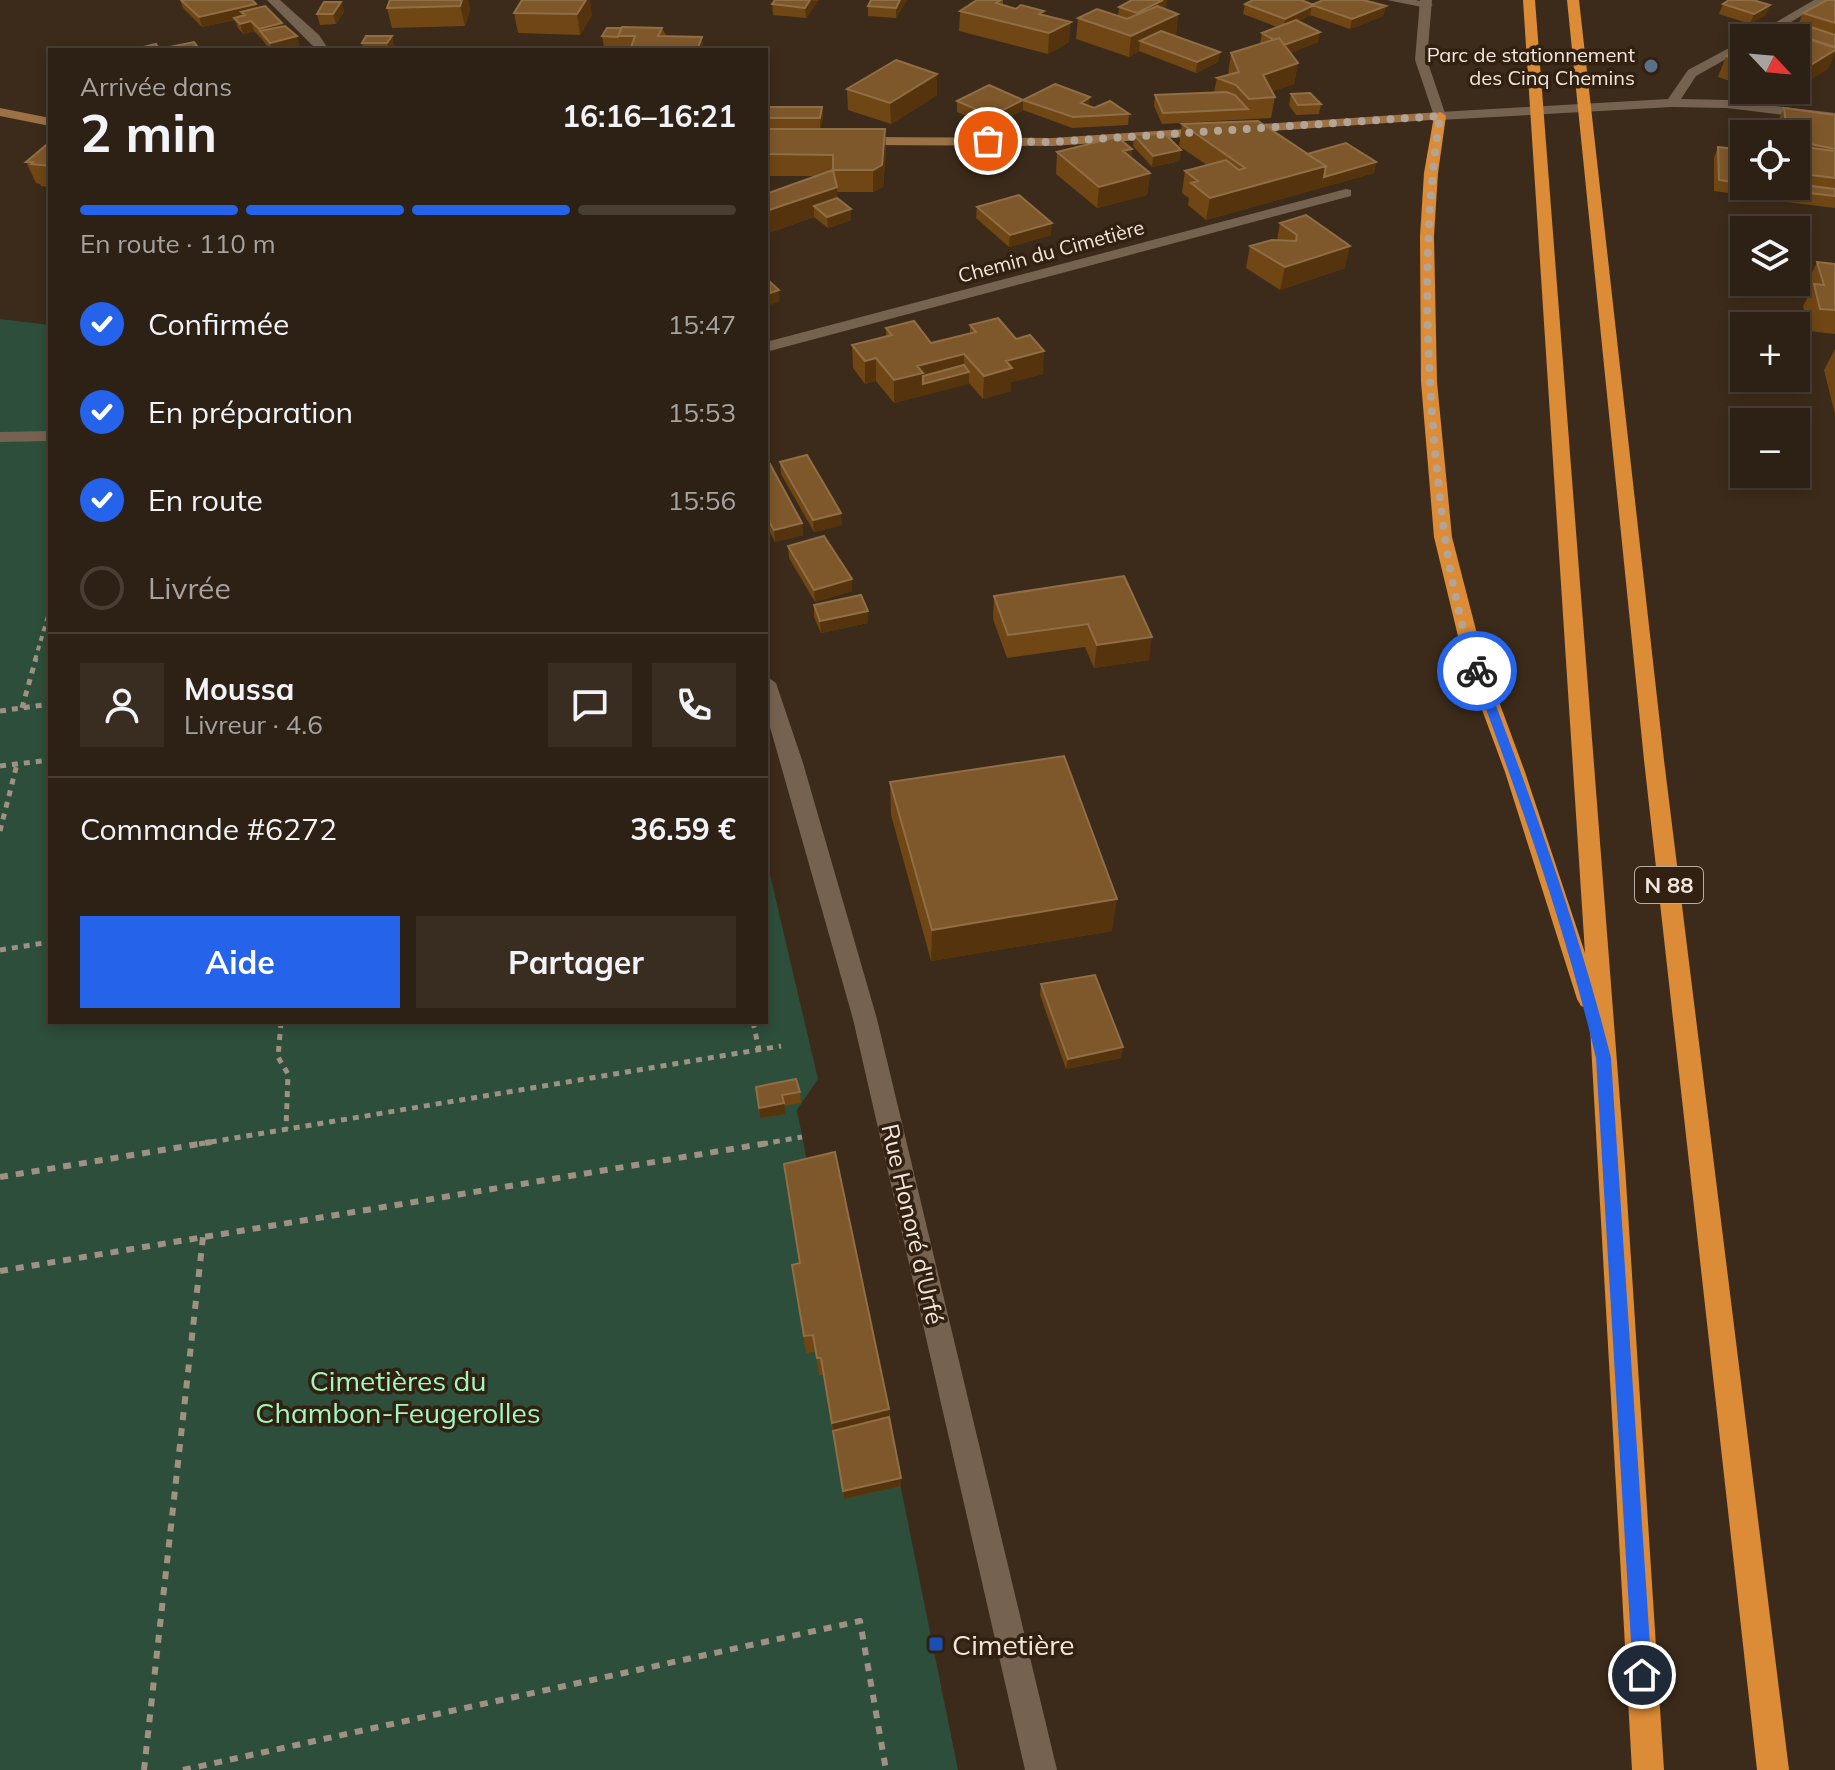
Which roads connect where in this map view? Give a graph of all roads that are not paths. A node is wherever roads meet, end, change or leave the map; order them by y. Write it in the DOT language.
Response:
graph roads {
  1 [pos="273,0"];
  2 [pos="1393,0"];
  3 [pos="1529,0"];
  4 [pos="1573,0"];
  5 [pos="1822,0"];
  6 [pos="1427,2"];
  7 [pos="1780,24"];
  8 [pos="322,48"];
  9 [pos="1730,52"];
  10 [pos="1672,103"];
  11 [pos="0,112"];
  12 [pos="1440,116"];
  13 [pos="1835,117"];
  14 [pos="48,122"];
  15 [pos="845,141"];
  16 [pos="1346,193"];
  17 [pos="768,346"];
  18 [pos="48,436"];
  19 [pos="0,437"];
  20 [pos="768,689"];
  21 [pos="1604,1058"];
  22 [pos="1041,1770"];
  23 [pos="1648,1770"];
  24 [pos="1773,1770"];
  1 -- 8 [label="street"];
  2 -- 6 [label="street"];
  3 -- 21 [label="highway"];
  4 -- 24 [label="highway, N 88"];
  5 -- 7 [label="street"];
  6 -- 12 [label="street"];
  9 -- 10 [label="street"];
  10 -- 12 [label="street"];
  10 -- 13 [label="street"];
  11 -- 14 [label="main road"];
  12 -- 15 [label="main road"];
  12 -- 21 [label="highway"];
  16 -- 17 [label="street, Chemin du Cimetière"];
  18 -- 19 [label="street"];
  20 -- 22 [label="street, Rue Honoré d'Urfé"];
  21 -- 23 [label="highway"];
}
